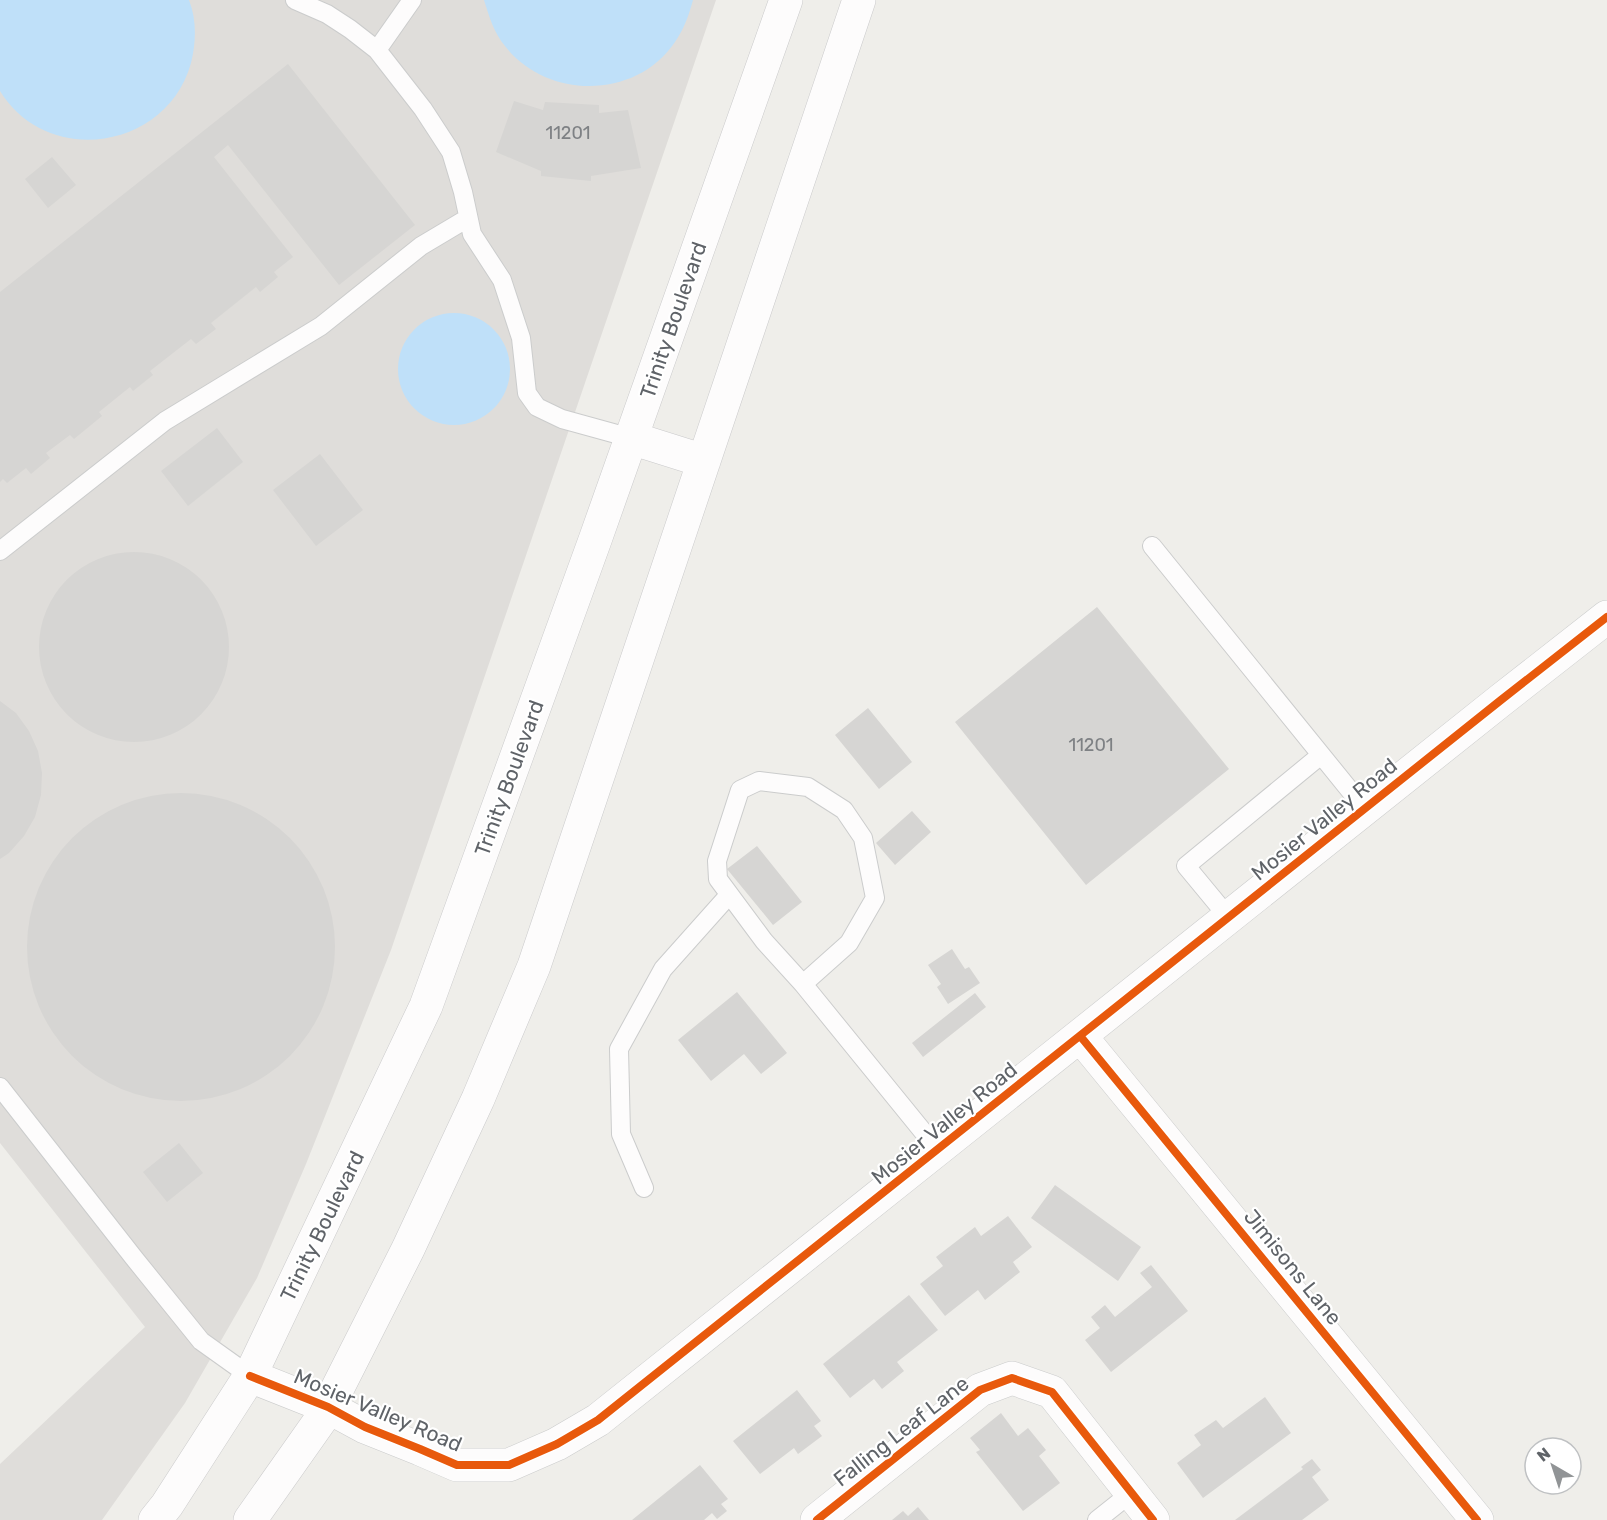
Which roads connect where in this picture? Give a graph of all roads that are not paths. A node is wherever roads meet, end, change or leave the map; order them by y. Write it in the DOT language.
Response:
graph roads {
  1 [pos="295,0"];
  2 [pos="412,0"];
  3 [pos="786,0"];
  4 [pos="859,0"];
  5 [pos="378,50"];
  6 [pos="468,218"];
  7 [pos="631,438"];
  8 [pos="704,461"];
  9 [pos="1152,546"];
  10 [pos="0,551"];
  11 [pos="1607,617"];
  12 [pos="1321,755"];
  13 [pos="1365,809"];
  14 [pos="729,895"];
  15 [pos="1229,918"];
  16 [pos="803,984"];
  17 [pos="1081,1037"];
  18 [pos="0,1087"];
  19 [pos="938,1150"];
  20 [pos="644,1188"];
  21 [pos="250,1376"];
  22 [pos="328,1407"];
  23 [pos="1131,1493"];
  24 [pos="155,1520"];
  25 [pos="250,1520"];
  26 [pos="817,1520"];
  27 [pos="1097,1520"];
  28 [pos="1153,1520"];
  29 [pos="1477,1520"];
  1 -- 5 [label="lane"];
  2 -- 5 [label="lane"];
  3 -- 7 [label="main road, Trinity Boulevard"];
  4 -- 8 [label="main road"];
  5 -- 6 [label="lane"];
  6 -- 7 [label="lane"];
  6 -- 10 [label="lane"];
  7 -- 8 [label="main road"];
  7 -- 21 [label="main road, Trinity Boulevard"];
  8 -- 22 [label="main road"];
  9 -- 12 [label="lane"];
  11 -- 13 [label="main road, Mosier Valley Road"];
  12 -- 13 [label="lane"];
  12 -- 15 [label="lane"];
  13 -- 15 [label="main road, Mosier Valley Road"];
  14 -- 16 [label="lane"];
  14 -- 16 [label="lane"];
  14 -- 20 [label="lane"];
  15 -- 17 [label="main road, Mosier Valley Road"];
  16 -- 19 [label="lane"];
  17 -- 19 [label="main road, Mosier Valley Road"];
  17 -- 29 [label="main road, Jimisons Lane"];
  18 -- 21 [label="lane"];
  19 -- 22 [label="main road, Mosier Valley Road"];
  21 -- 22 [label="main road, Mosier Valley Road"];
  21 -- 24 [label="main road, Trinity Boulevard"];
  22 -- 25 [label="main road"];
  23 -- 26 [label="main road, Falling Leaf Lane"];
  23 -- 27 [label="lane"];
  23 -- 28 [label="main road"];
}
